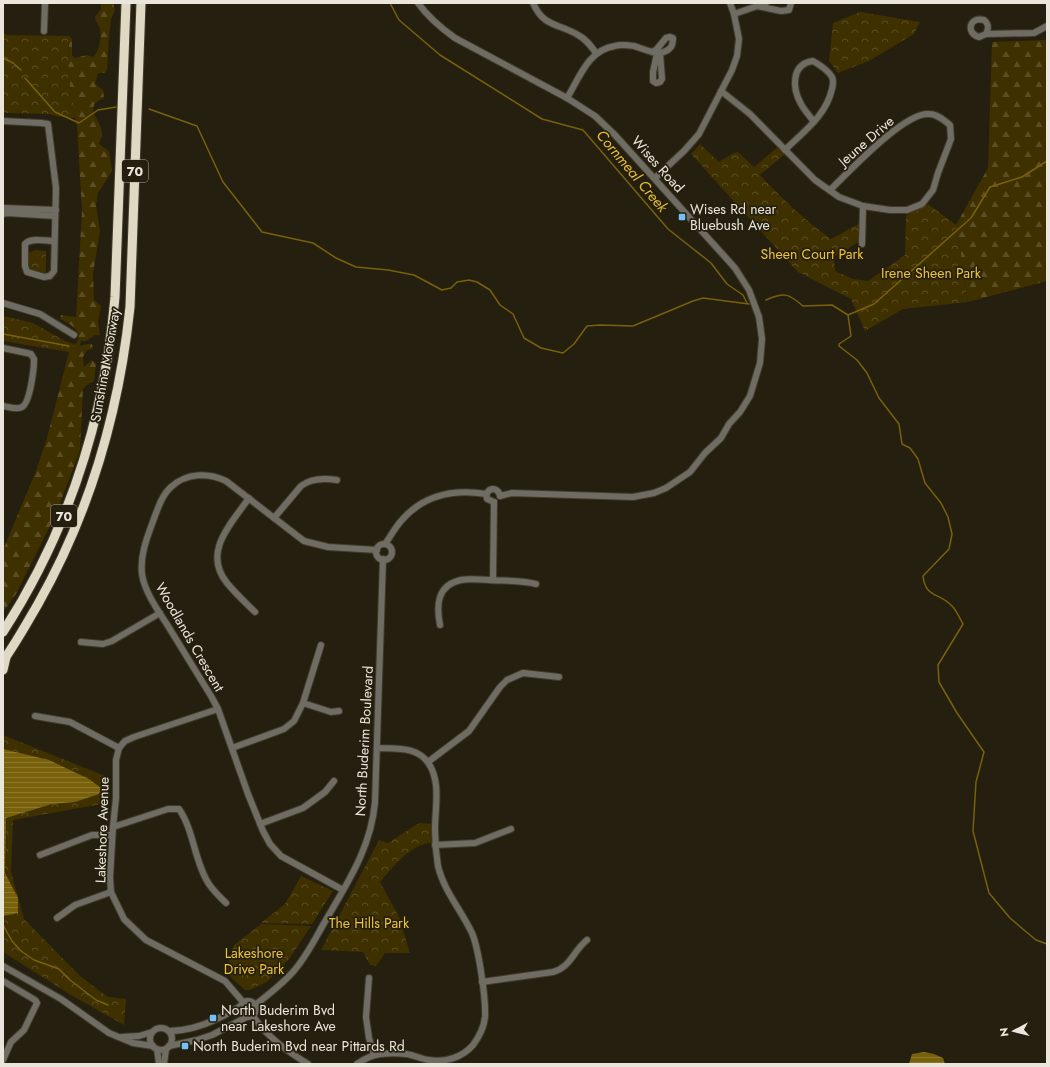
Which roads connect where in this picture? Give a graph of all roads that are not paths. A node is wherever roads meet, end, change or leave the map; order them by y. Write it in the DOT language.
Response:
graph roads {
  1 [pos="45,3"];
  2 [pos="126,3"];
  3 [pos="142,3"];
  4 [pos="418,3"];
  5 [pos="533,3"];
  6 [pos="730,3"];
  7 [pos="766,3"];
  8 [pos="791,3"];
  9 [pos="757,6"];
  10 [pos="734,14"];
  11 [pos="1047,26"];
  12 [pos="44,31"];
  13 [pos="986,34"];
  14 [pos="657,51"];
  15 [pos="596,53"];
  16 [pos="652,75"];
  17 [pos="662,76"];
  18 [pos="722,91"];
  19 [pos="567,98"];
  20 [pos="3,121"];
  21 [pos="814,122"];
  22 [pos="784,150"];
  23 [pos="654,178"];
  24 [pos="830,190"];
  25 [pos="862,206"];
  26 [pos="3,208"];
  27 [pos="55,213"];
  28 [pos="3,214"];
  29 [pos="54,241"];
  30 [pos="862,244"];
  31 [pos="3,303"];
  32 [pos="74,335"];
  33 [pos="3,348"];
  34 [pos="3,406"];
  35 [pos="337,480"];
  36 [pos="486,494"];
  37 [pos="500,496"];
  38 [pos="249,498"];
  39 [pos="494,502"];
  40 [pos="274,518"];
  41 [pos="385,544"];
  42 [pos="377,550"];
  43 [pos="382,559"];
  44 [pos="493,580"];
  45 [pos="536,584"];
  46 [pos="29,589"];
  47 [pos="255,612"];
  48 [pos="160,613"];
  49 [pos="3,623"];
  50 [pos="440,624"];
  51 [pos="3,632"];
  52 [pos="81,642"];
  53 [pos="321,645"];
  54 [pos="4,659"];
  55 [pos="3,670"];
  56 [pos="560,678"];
  57 [pos="303,703"];
  58 [pos="218,709"];
  59 [pos="339,711"];
  60 [pos="35,716"];
  61 [pos="119,748"];
  62 [pos="232,748"];
  63 [pos="377,748"];
  64 [pos="428,762"];
  65 [pos="334,781"];
  66 [pos="260,824"];
  67 [pos="113,827"];
  68 [pos="511,829"];
  69 [pos="112,835"];
  70 [pos="435,845"];
  71 [pos="40,855"];
  72 [pos="343,890"];
  73 [pos="112,892"];
  74 [pos="226,902"];
  75 [pos="57,918"];
  76 [pos="587,940"];
  77 [pos="3,966"];
  78 [pos="10,970"];
  79 [pos="369,978"];
  80 [pos="3,981"];
  81 [pos="482,982"];
  82 [pos="255,1004"];
  83 [pos="241,1005"];
  84 [pos="253,1016"];
  85 [pos="245,1018"];
  86 [pos="169,1031"];
  87 [pos="152,1032"];
  88 [pos="120,1037"];
  89 [pos="168,1047"];
  90 [pos="155,1048"];
  91 [pos="374,1055"];
  92 [pos="3,1060"];
  93 [pos="447,1062"];
  94 [pos="159,1064"];
  95 [pos="164,1064"];
  96 [pos="308,1064"];
  97 [pos="356,1064"];
  1 -- 12 [label="street"];
  2 -- 46 [label="highway, Sunshine Motorway / 70"];
  3 -- 54 [label="highway, Sunshine Motorway / 70"];
  4 -- 19 [label="street, Wises Road"];
  5 -- 15 [label="street"];
  6 -- 10 [label="street"];
  7 -- 9 [label="street"];
  8 -- 9 [label="street"];
  9 -- 10 [label="street"];
  10 -- 18 [label="street"];
  11 -- 13 [label="street"];
  14 -- 14 [label="street"];
  14 -- 15 [label="street"];
  14 -- 16 [label="street"];
  14 -- 17 [label="street"];
  15 -- 19 [label="street"];
  16 -- 17 [label="street"];
  16 -- 17 [label="street"];
  18 -- 22 [label="street, Jeune Drive"];
  18 -- 23 [label="street"];
  19 -- 23 [label="street, Wises Road"];
  20 -- 27 [label="street"];
  21 -- 21 [label="street"];
  21 -- 22 [label="street"];
  22 -- 24 [label="street, Jeune Drive"];
  23 -- 37 [label="street, Wises Road"];
  24 -- 25 [label="street, Jeune Drive"];
  24 -- 25 [label="street, Jeune Drive"];
  25 -- 30 [label="street"];
  26 -- 27 [label="street"];
  27 -- 28 [label="street"];
  27 -- 29 [label="street"];
  29 -- 29 [label="street"];
  31 -- 32 [label="street"];
  33 -- 34 [label="street"];
  35 -- 40 [label="street"];
  36 -- 37 [label="street"];
  36 -- 39 [label="street"];
  36 -- 41 [label="street"];
  37 -- 39 [label="street"];
  38 -- 40 [label="street, Woodlands Crescent"];
  38 -- 47 [label="street"];
  38 -- 48 [label="street, Woodlands Crescent"];
  39 -- 44 [label="street"];
  40 -- 42 [label="street, Woodlands Crescent"];
  41 -- 42 [label="street"];
  41 -- 43 [label="street"];
  42 -- 43 [label="street"];
  43 -- 63 [label="street, North Buderim Boulevard"];
  44 -- 45 [label="street"];
  44 -- 50 [label="street"];
  46 -- 49 [label="highway"];
  46 -- 51 [label="highway, Sunshine Motorway / 70"];
  48 -- 52 [label="street"];
  48 -- 58 [label="street, Woodlands Crescent"];
  53 -- 57 [label="street"];
  54 -- 55 [label="highway"];
  56 -- 64 [label="street"];
  57 -- 59 [label="street"];
  57 -- 62 [label="street"];
  58 -- 61 [label="street"];
  58 -- 62 [label="street, Woodlands Crescent"];
  60 -- 61 [label="street"];
  61 -- 67 [label="street, Lakeshore Avenue"];
  62 -- 66 [label="street, Woodlands Crescent"];
  63 -- 64 [label="street"];
  63 -- 72 [label="street, North Buderim Boulevard"];
  64 -- 70 [label="street"];
  65 -- 66 [label="street"];
  66 -- 72 [label="street, Woodlands Crescent"];
  67 -- 69 [label="street, Lakeshore Avenue"];
  67 -- 74 [label="street"];
  68 -- 70 [label="street"];
  69 -- 71 [label="street"];
  69 -- 73 [label="street, Lakeshore Avenue"];
  70 -- 81 [label="street"];
  72 -- 82 [label="street, North Buderim Boulevard"];
  73 -- 75 [label="street"];
  73 -- 83 [label="street, Lakeshore Avenue"];
  76 -- 81 [label="street"];
  77 -- 78 [label="street"];
  78 -- 80 [label="street"];
  78 -- 88 [label="street"];
  79 -- 91 [label="street"];
  80 -- 92 [label="street"];
  81 -- 93 [label="street"];
  82 -- 83 [label="street"];
  82 -- 84 [label="street"];
  83 -- 85 [label="street"];
  83 -- 86 [label="street"];
  84 -- 85 [label="street"];
  84 -- 96 [label="street"];
  85 -- 89 [label="street"];
  86 -- 87 [label="street"];
  86 -- 89 [label="street"];
  87 -- 88 [label="street"];
  87 -- 90 [label="street"];
  88 -- 90 [label="street"];
  89 -- 90 [label="street"];
  89 -- 95 [label="street"];
  90 -- 94 [label="street"];
  91 -- 93 [label="street"];
  91 -- 97 [label="street"];
}
